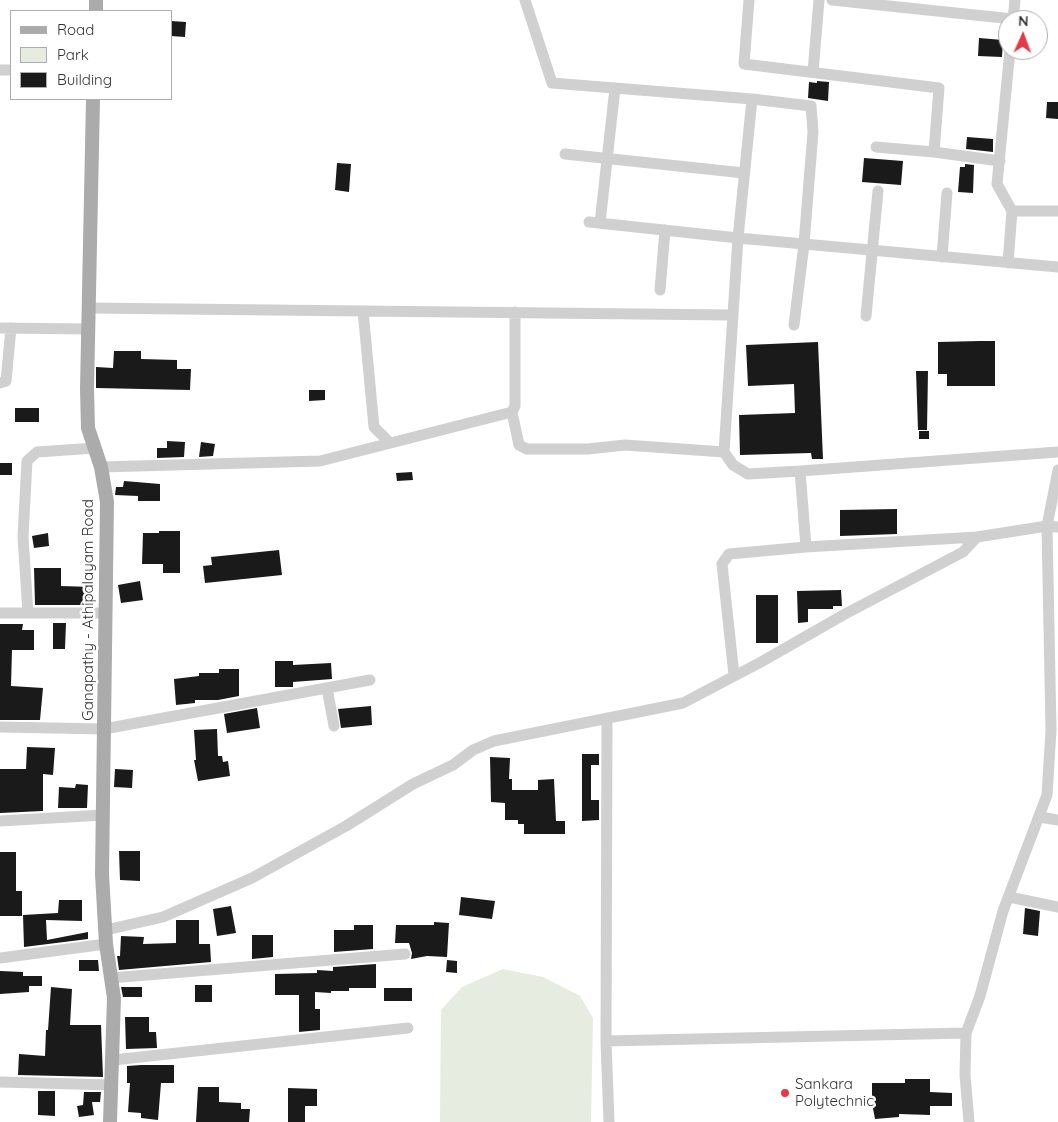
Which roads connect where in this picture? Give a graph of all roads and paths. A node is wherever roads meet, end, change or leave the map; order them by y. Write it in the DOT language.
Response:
graph roads {
  1 [pos="525,0"];
  2 [pos="749,0"];
  3 [pos="819,0"];
  4 [pos="832,0"];
  5 [pos="998,18"];
  6 [pos="1009,60"];
  7 [pos="814,72"];
  8 [pos="615,88"];
  9 [pos="752,99"];
  10 [pos="93,100"];
  11 [pos="876,147"];
  12 [pos="934,152"];
  13 [pos="565,154"];
  14 [pos="608,158"];
  15 [pos="1000,161"];
  16 [pos="744,173"];
  17 [pos="878,191"];
  18 [pos="947,192"];
  19 [pos="1012,211"];
  20 [pos="1058,211"];
  21 [pos="665,230"];
  22 [pos="738,238"];
  23 [pos="804,244"];
  24 [pos="872,250"];
  25 [pos="942,257"];
  26 [pos="1008,263"];
  27 [pos="1058,267"];
  28 [pos="660,290"];
  29 [pos="88,308"];
  30 [pos="363,311"];
  31 [pos="515,312"];
  32 [pos="731,315"];
  33 [pos="866,316"];
  34 [pos="794,325"];
  35 [pos="5,328"];
  36 [pos="88,329"];
  37 [pos="0,383"];
  38 [pos="512,412"];
  39 [pos="390,443"];
  40 [pos="95,448"];
  41 [pos="724,452"];
  42 [pos="1058,452"];
  43 [pos="101,467"];
  44 [pos="1058,470"];
  45 [pos="800,471"];
  46 [pos="1052,527"];
  47 [pos="977,537"];
  48 [pos="806,547"];
  49 [pos="0,613"];
  50 [pos="28,613"];
  51 [pos="105,613"];
  52 [pos="734,675"];
  53 [pos="370,680"];
  54 [pos="327,688"];
  55 [pos="607,719"];
  56 [pos="334,726"];
  57 [pos="0,727"];
  58 [pos="104,729"];
  59 [pos="1055,731"];
  60 [pos="103,815"];
  61 [pos="1040,817"];
  62 [pos="1058,820"];
  63 [pos="0,821"];
  64 [pos="1009,897"];
  65 [pos="1058,907"];
  66 [pos="106,937"];
  67 [pos="405,954"];
  68 [pos="0,958"];
  69 [pos="110,978"];
  70 [pos="408,1028"];
  71 [pos="966,1033"];
  72 [pos="606,1041"];
  73 [pos="113,1060"];
  74 [pos="0,1082"];
  75 [pos="112,1085"];
  76 [pos="110,1122"];
  77 [pos="609,1122"];
  78 [pos="968,1122"];
  1 -- 8 [label="street"];
  2 -- 7 [label="street"];
  3 -- 7 [label="street"];
  4 -- 5 [label="street"];
  6 -- 15 [label="street"];
  7 -- 12 [label="street"];
  8 -- 9 [label="street"];
  8 -- 14 [label="street"];
  9 -- 16 [label="street"];
  9 -- 23 [label="street"];
  10 -- 29 [label="main road, Ganapathy - Athipalayam Road"];
  11 -- 12 [label="street"];
  12 -- 15 [label="street"];
  13 -- 14 [label="street"];
  14 -- 16 [label="street"];
  14 -- 21 [label="street"];
  15 -- 19 [label="street"];
  16 -- 22 [label="street"];
  17 -- 24 [label="street"];
  18 -- 25 [label="street"];
  19 -- 20 [label="street"];
  19 -- 26 [label="street"];
  21 -- 22 [label="street"];
  21 -- 28 [label="street"];
  22 -- 23 [label="street"];
  22 -- 32 [label="street"];
  23 -- 24 [label="street"];
  23 -- 34 [label="street"];
  24 -- 25 [label="street"];
  24 -- 33 [label="street"];
  25 -- 26 [label="street"];
  26 -- 27 [label="street"];
  29 -- 30 [label="street"];
  29 -- 36 [label="main road, Ganapathy - Athipalayam Road"];
  30 -- 31 [label="street"];
  30 -- 39 [label="street"];
  31 -- 32 [label="street"];
  31 -- 38 [label="street"];
  32 -- 41 [label="street"];
  35 -- 36 [label="street"];
  35 -- 37 [label="street"];
  36 -- 40 [label="main road, Ganapathy - Athipalayam Road"];
  38 -- 39 [label="street"];
  38 -- 41 [label="street"];
  39 -- 43 [label="street"];
  40 -- 43 [label="main road, Ganapathy - Athipalayam Road"];
  40 -- 50 [label="street"];
  41 -- 45 [label="street"];
  42 -- 45 [label="street"];
  43 -- 51 [label="main road, Ganapathy - Athipalayam Road"];
  44 -- 46 [label="street"];
  45 -- 48 [label="street"];
  46 -- 47 [label="street"];
  46 -- 59 [label="street"];
  47 -- 48 [label="street"];
  47 -- 52 [label="street"];
  48 -- 52 [label="street"];
  49 -- 50 [label="street"];
  50 -- 51 [label="street"];
  51 -- 58 [label="main road, Ganapathy - Athipalayam Road"];
  52 -- 55 [label="street"];
  53 -- 54 [label="street"];
  54 -- 56 [label="street"];
  54 -- 58 [label="street"];
  55 -- 66 [label="street"];
  55 -- 72 [label="street"];
  57 -- 58 [label="street"];
  58 -- 60 [label="main road, Ganapathy - Athipalayam Road"];
  59 -- 61 [label="street"];
  60 -- 63 [label="street"];
  60 -- 66 [label="main road, Ganapathy - Athipalayam Road"];
  61 -- 62 [label="street"];
  61 -- 64 [label="street"];
  64 -- 65 [label="street"];
  64 -- 71 [label="street"];
  66 -- 68 [label="street"];
  66 -- 69 [label="main road, Ganapathy - Athipalayam Road"];
  67 -- 69 [label="street"];
  69 -- 73 [label="main road, Ganapathy - Athipalayam Road"];
  70 -- 73 [label="street"];
  71 -- 72 [label="street"];
  71 -- 78 [label="street"];
  72 -- 77 [label="street"];
  73 -- 75 [label="main road, Ganapathy - Athipalayam Road"];
  74 -- 75 [label="street"];
  75 -- 76 [label="main road, Ganapathy - Athipalayam Road"];
}
